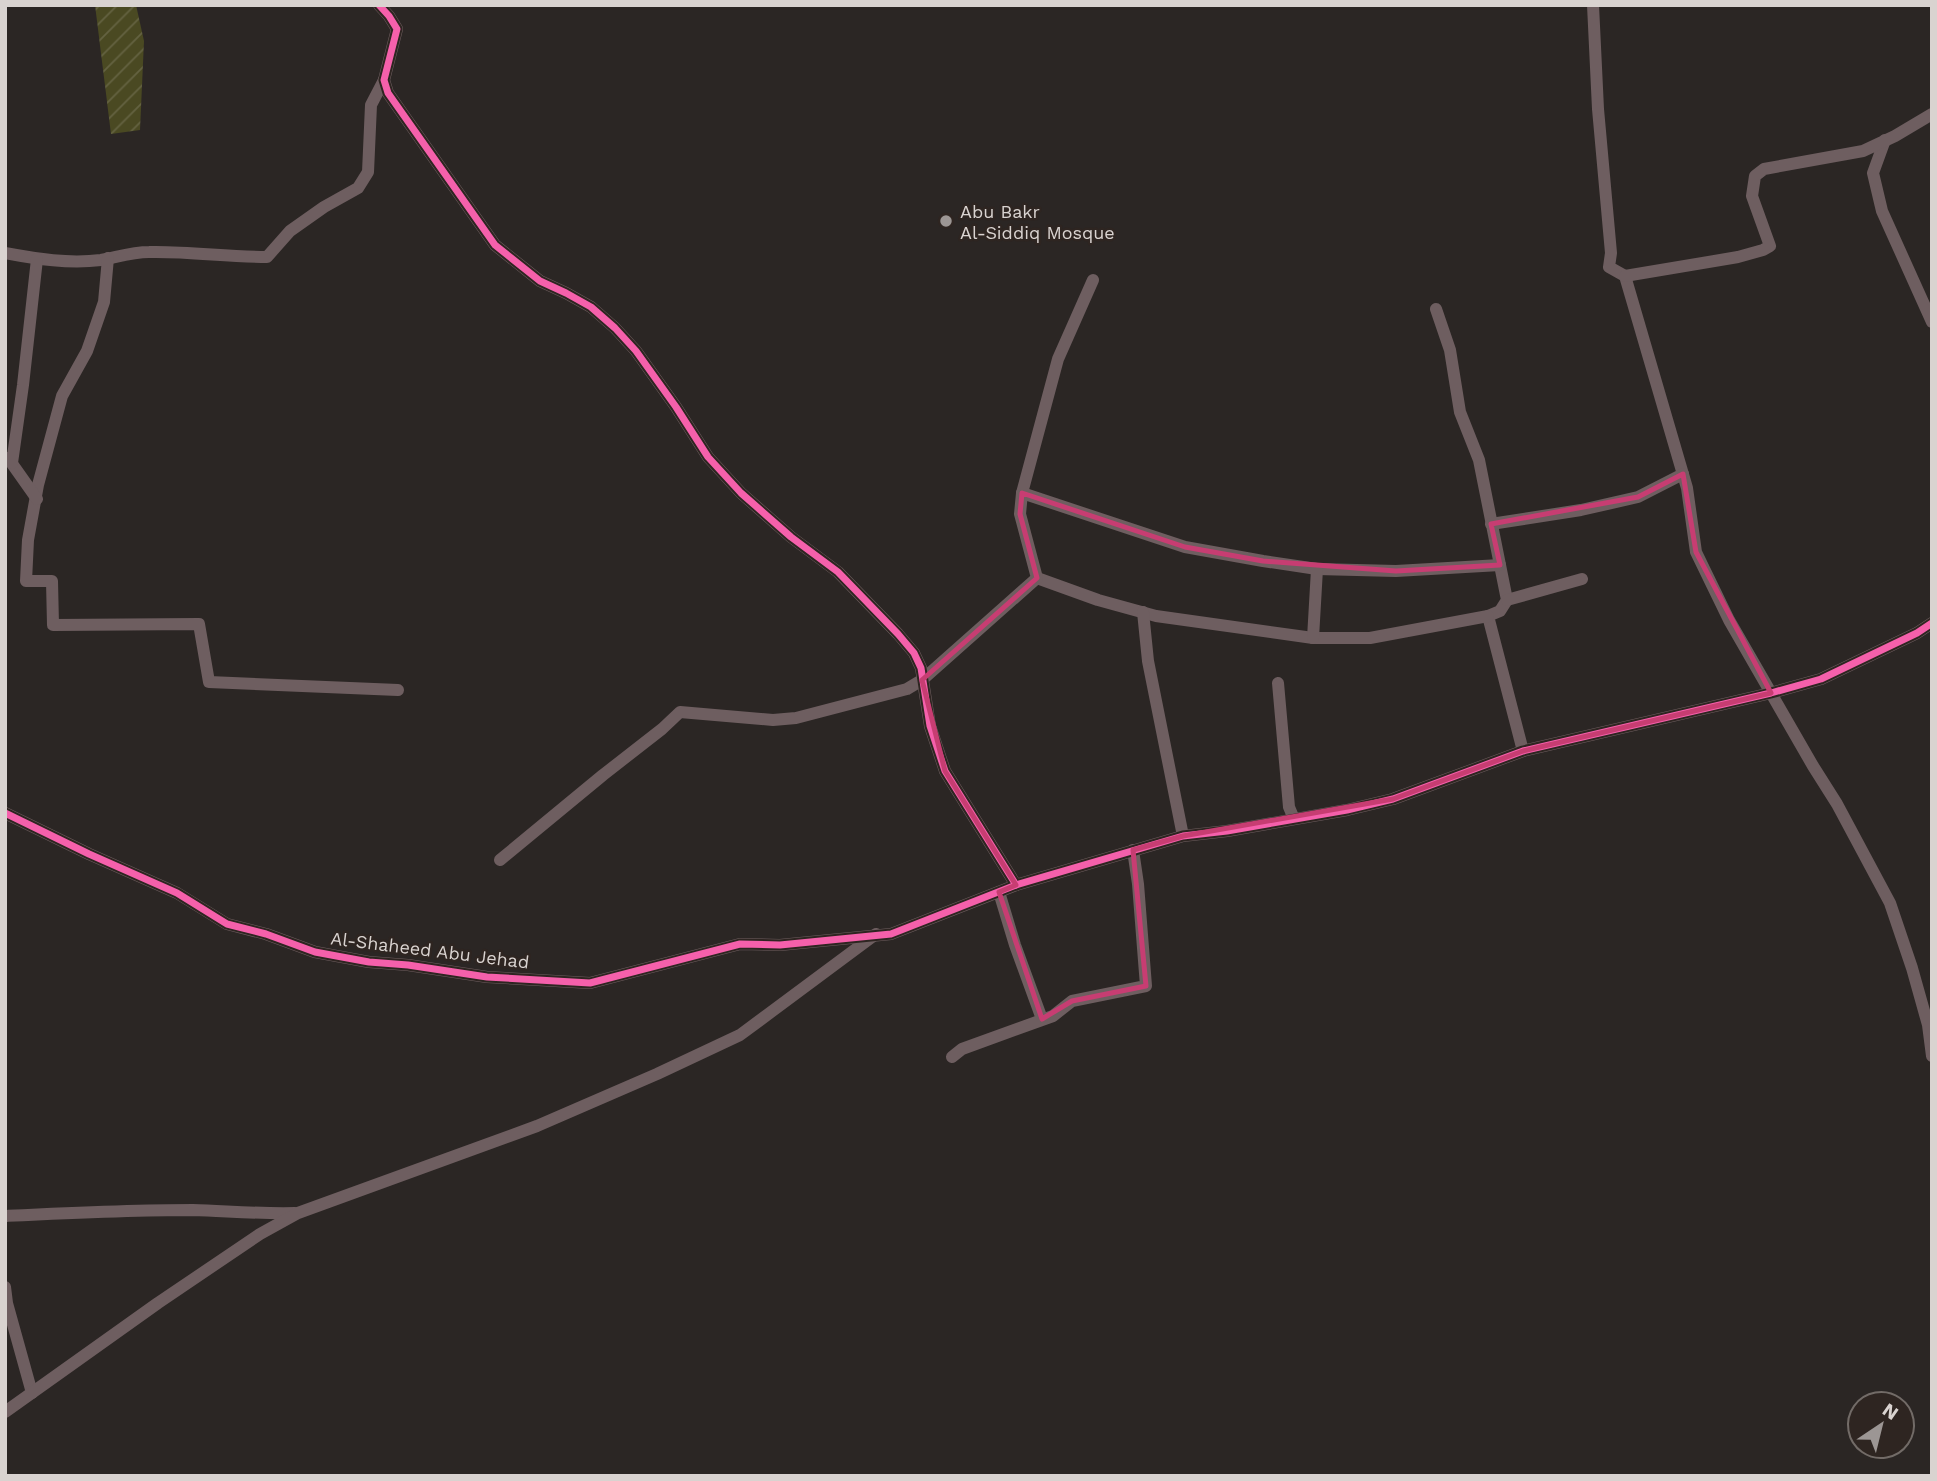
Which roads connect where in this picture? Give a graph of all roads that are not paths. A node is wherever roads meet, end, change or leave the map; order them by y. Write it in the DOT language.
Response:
graph roads {
  1 [pos="379,5"];
  2 [pos="1593,5"];
  3 [pos="384,80"];
  4 [pos="1932,114"];
  5 [pos="1885,140"];
  6 [pos="5,253"];
  7 [pos="108,258"];
  8 [pos="37,259"];
  9 [pos="1625,276"];
  10 [pos="1093,280"];
  11 [pos="1436,309"];
  12 [pos="1932,322"];
  13 [pos="8,459"];
  14 [pos="1683,474"];
  15 [pos="1023,493"];
  16 [pos="37,499"];
  17 [pos="1491,524"];
  18 [pos="1500,565"];
  19 [pos="1317,569"];
  20 [pos="1037,578"];
  21 [pos="1582,579"];
  22 [pos="1507,600"];
  23 [pos="1143,612"];
  24 [pos="1488,616"];
  25 [pos="1932,623"];
  26 [pos="1313,638"];
  27 [pos="922,680"];
  28 [pos="1278,683"];
  29 [pos="398,690"];
  30 [pos="1771,693"];
  31 [pos="1523,751"];
  32 [pos="5,813"];
  33 [pos="1294,819"];
  34 [pos="1183,836"];
  35 [pos="1133,850"];
  36 [pos="500,860"];
  37 [pos="1016,885"];
  38 [pos="999,892"];
  39 [pos="876,934"];
  40 [pos="1042,1019"];
  41 [pos="1932,1056"];
  42 [pos="951,1057"];
  43 [pos="298,1213"];
  44 [pos="5,1216"];
  45 [pos="5,1287"];
  46 [pos="32,1393"];
  47 [pos="5,1412"];
  1 -- 3 [label="street"];
  2 -- 9 [label="street"];
  3 -- 7 [label="street"];
  3 -- 27 [label="street"];
  4 -- 5 [label="street"];
  5 -- 9 [label="street"];
  5 -- 12 [label="street"];
  6 -- 8 [label="street"];
  7 -- 8 [label="street"];
  7 -- 16 [label="street"];
  8 -- 13 [label="street"];
  9 -- 14 [label="street"];
  10 -- 15 [label="street"];
  11 -- 17 [label="street"];
  13 -- 16 [label="street"];
  14 -- 17 [label="street"];
  14 -- 30 [label="street"];
  15 -- 19 [label="street"];
  15 -- 20 [label="street"];
  16 -- 29 [label="street"];
  17 -- 18 [label="street"];
  18 -- 19 [label="street"];
  18 -- 22 [label="street"];
  19 -- 26 [label="street"];
  20 -- 23 [label="street"];
  20 -- 27 [label="street"];
  21 -- 22 [label="street"];
  22 -- 24 [label="street"];
  23 -- 26 [label="street"];
  23 -- 34 [label="street"];
  24 -- 26 [label="street"];
  24 -- 31 [label="street"];
  25 -- 30 [label="street, Al-Shaheed Abu Jehad"];
  27 -- 36 [label="street"];
  27 -- 37 [label="street"];
  28 -- 33 [label="street"];
  30 -- 31 [label="street, Al-Shaheed Abu Jehad"];
  30 -- 41 [label="street"];
  31 -- 33 [label="street, Al-Shaheed Abu Jehad"];
  32 -- 39 [label="street, Al-Shaheed Abu Jehad"];
  33 -- 34 [label="street, Al-Shaheed Abu Jehad"];
  34 -- 35 [label="street, Al-Shaheed Abu Jehad"];
  35 -- 37 [label="street, Al-Shaheed Abu Jehad"];
  35 -- 40 [label="street"];
  37 -- 38 [label="street, Al-Shaheed Abu Jehad"];
  38 -- 39 [label="street, Al-Shaheed Abu Jehad"];
  38 -- 40 [label="street"];
  39 -- 43 [label="street"];
  40 -- 42 [label="street"];
  43 -- 44 [label="street"];
  43 -- 46 [label="street"];
  45 -- 46 [label="street"];
  46 -- 47 [label="street"];
}
